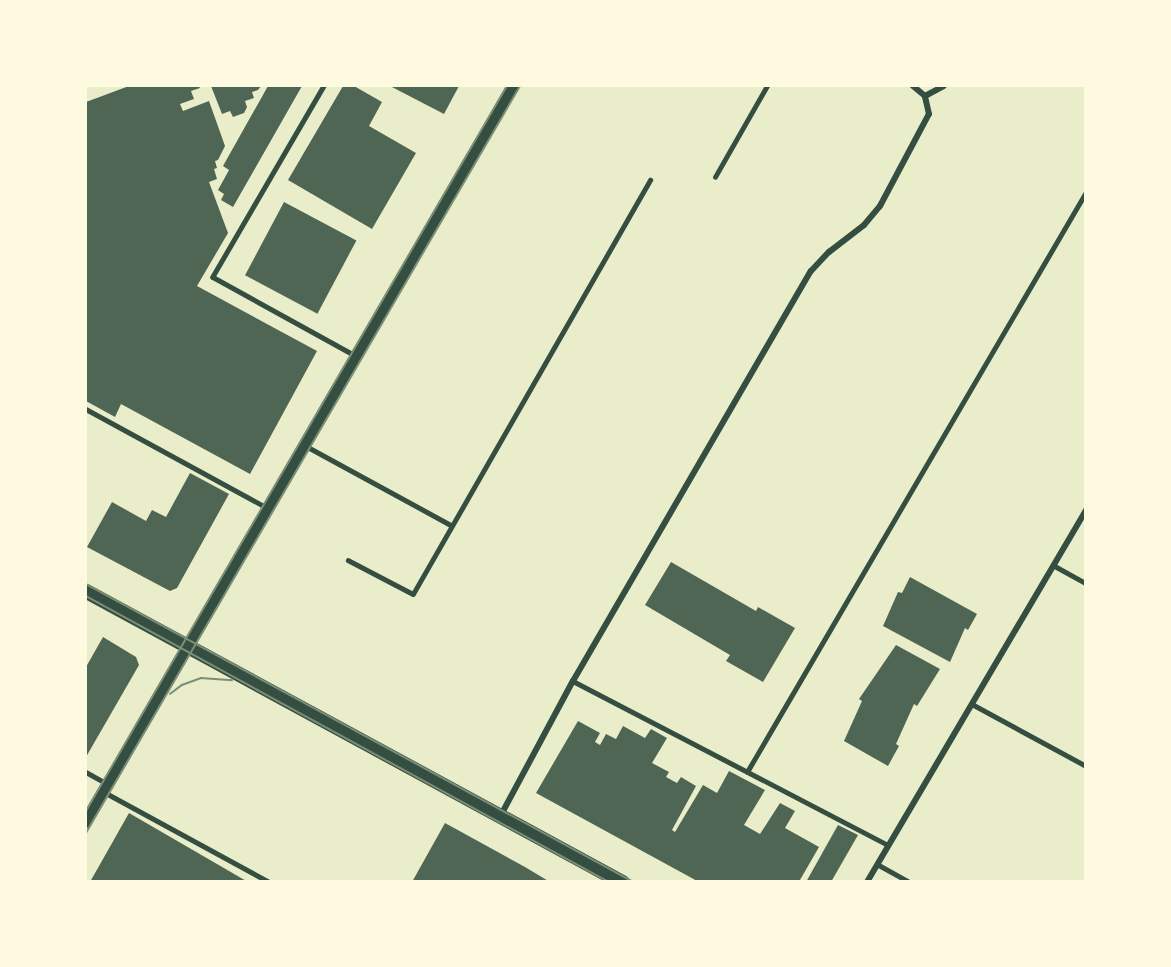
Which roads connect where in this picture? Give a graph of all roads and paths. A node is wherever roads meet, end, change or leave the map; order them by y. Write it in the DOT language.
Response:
graph roads {
  1 [pos="324,86"];
  2 [pos="513,86"];
  3 [pos="767,86"];
  4 [pos="913,86"];
  5 [pos="944,86"];
  6 [pos="925,96"];
  7 [pos="715,177"];
  8 [pos="650,180"];
  9 [pos="1086,192"];
  10 [pos="356,356"];
  11 [pos="86,409"];
  12 [pos="305,445"];
  13 [pos="269,509"];
  14 [pos="1086,510"];
  15 [pos="451,525"];
  16 [pos="348,560"];
  17 [pos="1053,565"];
  18 [pos="1086,583"];
  19 [pos="86,591"];
  20 [pos="188,646"];
  21 [pos="573,681"];
  22 [pos="972,704"];
  23 [pos="1086,766"];
  24 [pos="86,772"];
  25 [pos="747,772"];
  26 [pos="106,788"];
  27 [pos="501,816"];
  28 [pos="86,822"];
  29 [pos="888,845"];
  30 [pos="877,864"];
  31 [pos="269,882"];
  32 [pos="622,882"];
  33 [pos="867,882"];
  34 [pos="910,882"];
  1 -- 10 [label="lane"];
  2 -- 10 [label="main road"];
  3 -- 7 [label="lane"];
  4 -- 6 [label="street"];
  5 -- 6 [label="street"];
  6 -- 21 [label="street"];
  8 -- 15 [label="lane"];
  9 -- 25 [label="lane"];
  10 -- 12 [label="main road"];
  11 -- 13 [label="lane"];
  12 -- 13 [label="main road"];
  12 -- 15 [label="lane"];
  13 -- 20 [label="main road"];
  14 -- 17 [label="street"];
  15 -- 16 [label="lane"];
  17 -- 18 [label="lane"];
  17 -- 22 [label="street"];
  19 -- 20 [label="main road"];
  20 -- 26 [label="main road"];
  20 -- 27 [label="main road"];
  21 -- 25 [label="lane"];
  21 -- 27 [label="street"];
  22 -- 23 [label="lane"];
  22 -- 29 [label="street"];
  24 -- 26 [label="lane"];
  25 -- 29 [label="lane"];
  26 -- 28 [label="main road"];
  26 -- 31 [label="lane"];
  27 -- 32 [label="main road"];
  29 -- 30 [label="street"];
  30 -- 33 [label="street"];
  30 -- 34 [label="lane"];
}
